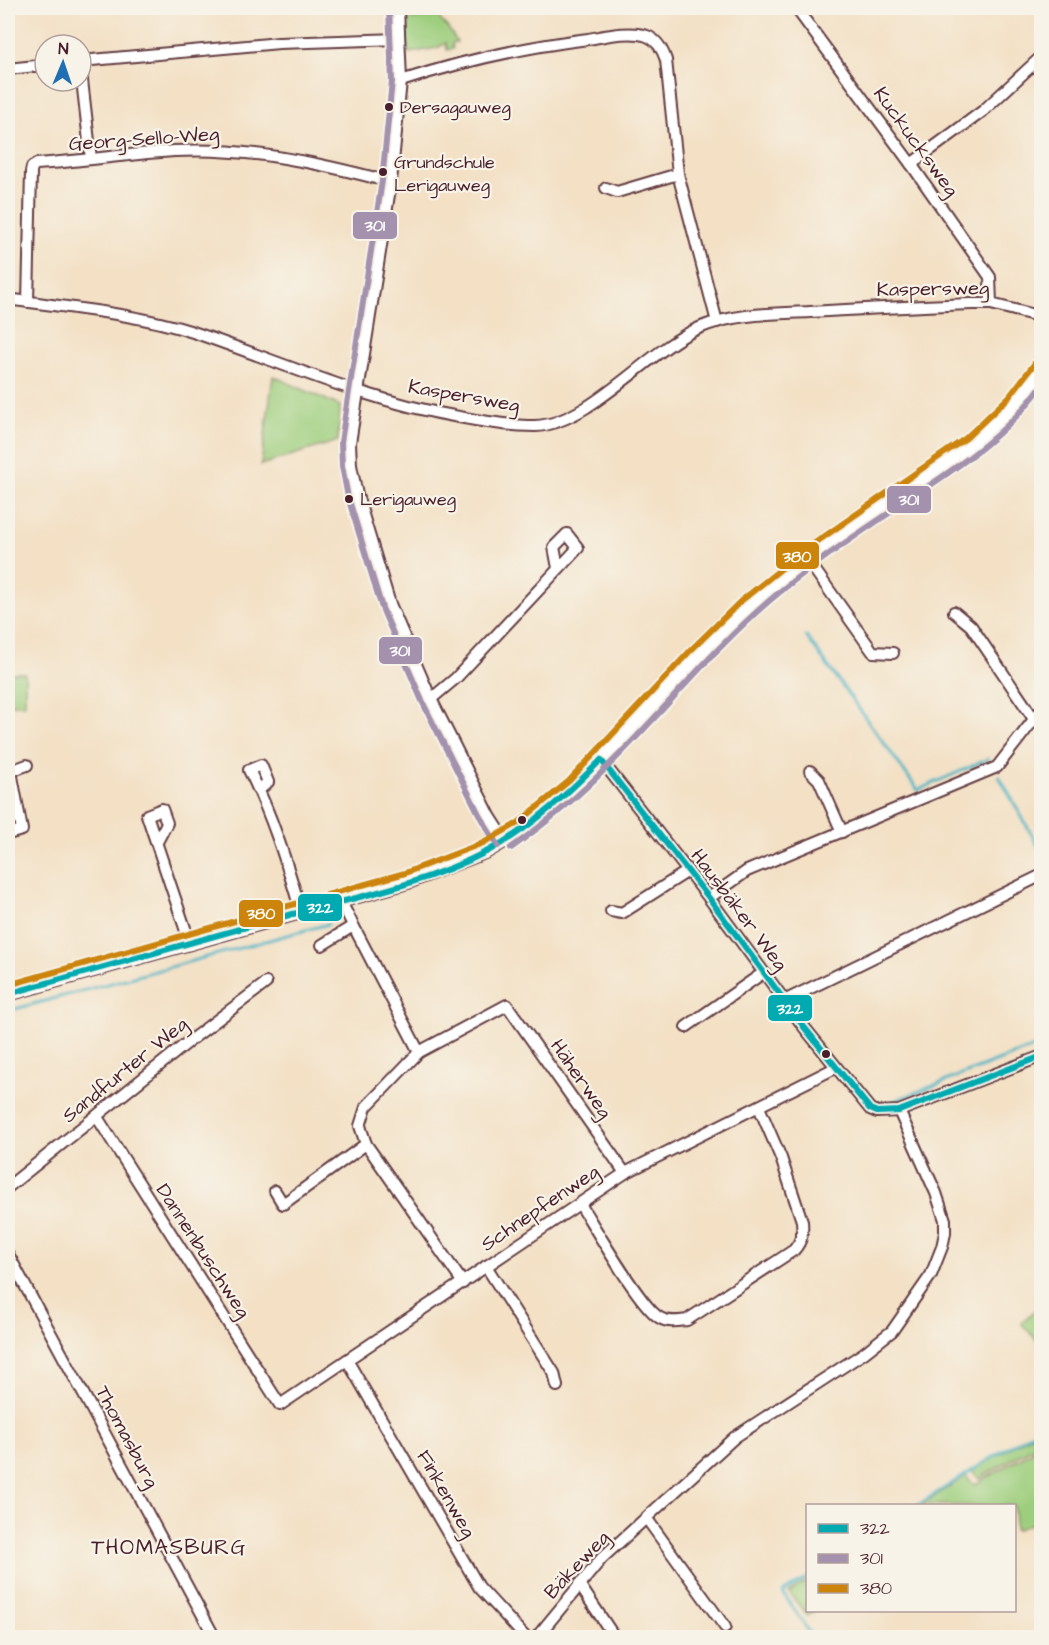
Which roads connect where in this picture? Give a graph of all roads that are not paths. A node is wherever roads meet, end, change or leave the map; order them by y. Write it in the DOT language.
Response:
graph roads {
  1 [pos="398,8"];
  2 [pos="796,8"];
  3 [pos="399,39"];
  4 [pos="1041,56"];
  5 [pos="93,60"];
  6 [pos="33,66"];
  7 [pos="8,69"];
  8 [pos="400,81"];
  9 [pos="84,93"];
  10 [pos="91,159"];
  11 [pos="910,164"];
  12 [pos="678,174"];
  13 [pos="391,182"];
  14 [pos="606,188"];
  15 [pos="8,300"];
  16 [pos="28,302"];
  17 [pos="991,304"];
  18 [pos="1041,317"];
  19 [pos="717,322"];
  20 [pos="1041,368"];
  21 [pos="357,391"];
  22 [pos="807,559"];
  23 [pos="558,568"];
  24 [pos="954,612"];
  25 [pos="893,653"];
  26 [pos="431,699"];
  27 [pos="1041,709"];
  28 [pos="1034,718"];
  29 [pos="601,760"];
  30 [pos="27,765"];
  31 [pos="810,771"];
  32 [pos="259,790"];
  33 [pos="842,832"];
  34 [pos="8,834"];
  35 [pos="506,841"];
  36 [pos="157,842"];
  37 [pos="688,871"];
  38 [pos="1041,875"];
  39 [pos="709,898"];
  40 [pos="341,902"];
  41 [pos="611,911"];
  42 [pos="301,912"];
  43 [pos="352,926"];
  44 [pos="190,944"];
  45 [pos="322,945"];
  46 [pos="763,973"];
  47 [pos="266,982"];
  48 [pos="8,994"];
  49 [pos="784,1001"];
  50 [pos="686,1027"];
  51 [pos="419,1052"];
  52 [pos="1041,1056"];
  53 [pos="835,1068"];
  54 [pos="759,1107"];
  55 [pos="899,1110"];
  56 [pos="96,1117"];
  57 [pos="366,1144"];
  58 [pos="625,1173"];
  59 [pos="8,1187"];
  60 [pos="275,1191"];
  61 [pos="580,1204"];
  62 [pos="8,1254"];
  63 [pos="486,1266"];
  64 [pos="463,1283"];
  65 [pos="347,1360"];
  66 [pos="557,1386"];
  67 [pos="280,1405"];
  68 [pos="647,1519"];
  69 [pos="579,1584"];
  70 [pos="725,1627"];
  71 [pos="215,1638"];
  72 [pos="526,1638"];
  73 [pos="536,1638"];
  74 [pos="615,1638"];
  1 -- 3 [label="street"];
  2 -- 11 [label="street, Kuckucksweg"];
  3 -- 5 [label="street"];
  3 -- 8 [label="street"];
  4 -- 11 [label="street"];
  6 -- 7 [label="street"];
  8 -- 12 [label="street"];
  8 -- 13 [label="street"];
  9 -- 10 [label="street"];
  10 -- 13 [label="street, Georg-Sello-Weg"];
  10 -- 16 [label="street, Georg-Sello-Weg"];
  11 -- 17 [label="street, Kuckucksweg"];
  12 -- 14 [label="street"];
  12 -- 19 [label="street"];
  13 -- 21 [label="street"];
  15 -- 16 [label="street, Kaspersweg"];
  16 -- 21 [label="street, Kaspersweg"];
  17 -- 18 [label="street, Kaspersweg"];
  17 -- 19 [label="street, Kaspersweg"];
  19 -- 21 [label="street, Kaspersweg"];
  20 -- 22 [label="main road"];
  21 -- 26 [label="street"];
  22 -- 25 [label="street"];
  22 -- 29 [label="main road"];
  23 -- 26 [label="street"];
  24 -- 28 [label="street"];
  26 -- 35 [label="street"];
  27 -- 28 [label="street"];
  28 -- 33 [label="street"];
  29 -- 35 [label="main road"];
  29 -- 37 [label="street, Hausbäker Weg"];
  30 -- 34 [label="street"];
  31 -- 33 [label="street"];
  32 -- 42 [label="street"];
  33 -- 39 [label="street"];
  35 -- 40 [label="main road"];
  36 -- 44 [label="street"];
  37 -- 39 [label="street, Hausbäker Weg"];
  37 -- 41 [label="street"];
  38 -- 49 [label="street"];
  39 -- 46 [label="street, Hausbäker Weg"];
  40 -- 42 [label="main road"];
  40 -- 43 [label="street"];
  42 -- 44 [label="main road"];
  43 -- 45 [label="street"];
  43 -- 51 [label="street"];
  44 -- 48 [label="main road"];
  46 -- 49 [label="street, Hausbäker Weg"];
  46 -- 50 [label="street"];
  47 -- 56 [label="street, Sandfurter Weg"];
  49 -- 53 [label="street, Hausbäker Weg"];
  51 -- 57 [label="street"];
  51 -- 58 [label="street, Häherweg"];
  52 -- 55 [label="street, Hausbäker Weg"];
  53 -- 54 [label="street, Schnepfenweg"];
  53 -- 55 [label="street, Hausbäker Weg"];
  54 -- 58 [label="street, Schnepfenweg"];
  54 -- 61 [label="street"];
  55 -- 68 [label="street, Bäkeweg"];
  56 -- 59 [label="street, Sandfurter Weg"];
  56 -- 67 [label="street, Dannenbuschweg"];
  57 -- 60 [label="street"];
  57 -- 64 [label="street"];
  58 -- 61 [label="street, Schnepfenweg"];
  61 -- 63 [label="street, Schnepfenweg"];
  62 -- 71 [label="street, Thomasburg"];
  63 -- 64 [label="street, Schnepfenweg"];
  63 -- 66 [label="street"];
  64 -- 65 [label="street, Schnepfenweg"];
  65 -- 67 [label="street, Schnepfenweg"];
  65 -- 72 [label="street, Finkenweg"];
  68 -- 69 [label="street, Bäkeweg"];
  68 -- 70 [label="street"];
  69 -- 73 [label="street, Bäkeweg"];
  69 -- 74 [label="street"];
}
